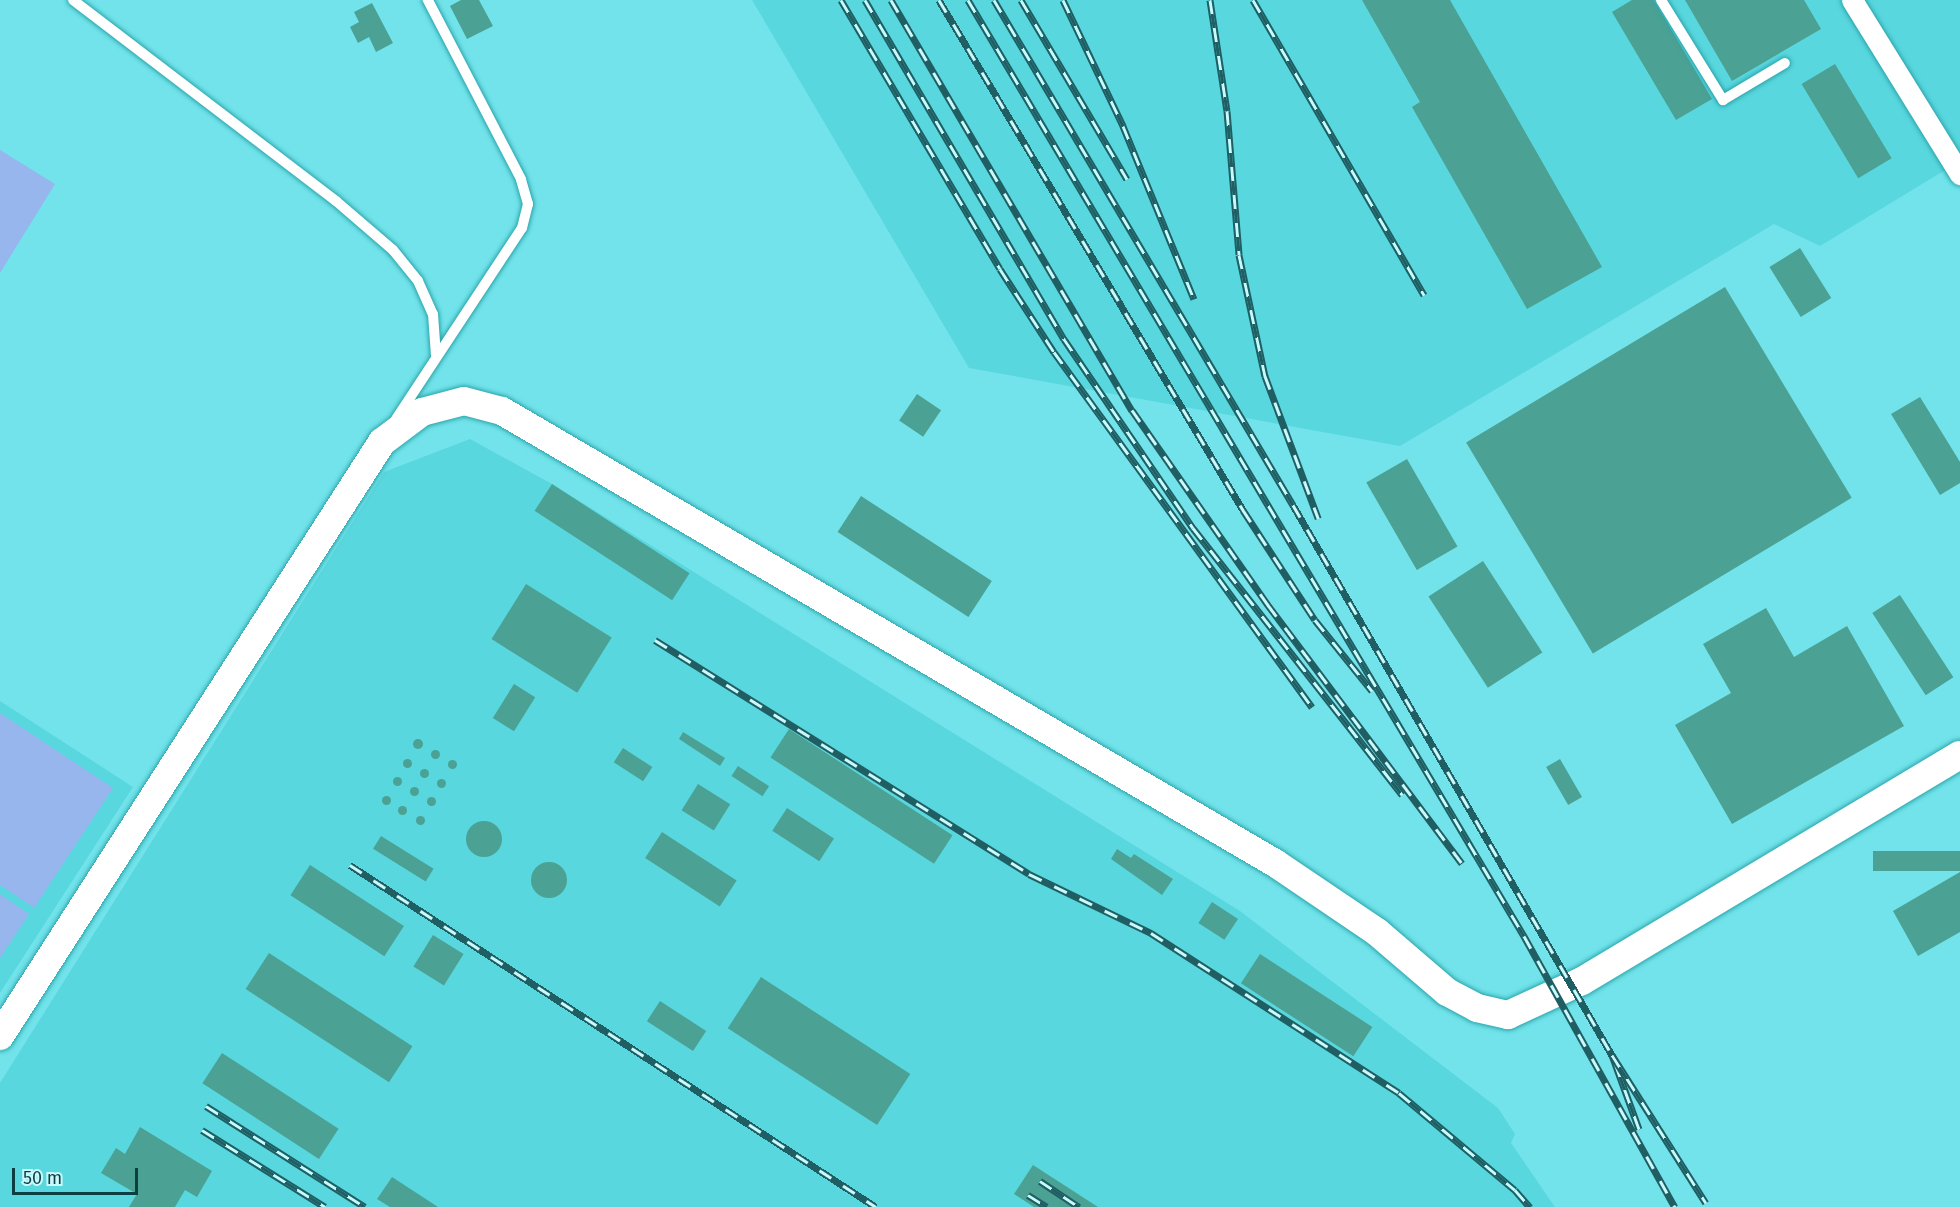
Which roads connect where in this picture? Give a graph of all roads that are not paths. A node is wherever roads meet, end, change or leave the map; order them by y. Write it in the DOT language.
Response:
graph roads {
  1 [pos="73,0"];
  2 [pos="428,0"];
  3 [pos="1661,0"];
  4 [pos="1852,0"];
  5 [pos="1785,63"];
  6 [pos="1960,174"];
  7 [pos="436,356"];
  8 [pos="382,442"];
  9 [pos="1960,755"];
  10 [pos="0,1036"];
  1 -- 7 [label="lane"];
  2 -- 7 [label="lane"];
  3 -- 5 [label="lane"];
  4 -- 6 [label="street"];
  7 -- 8 [label="lane"];
  8 -- 9 [label="street"];
  8 -- 10 [label="street"];
}
